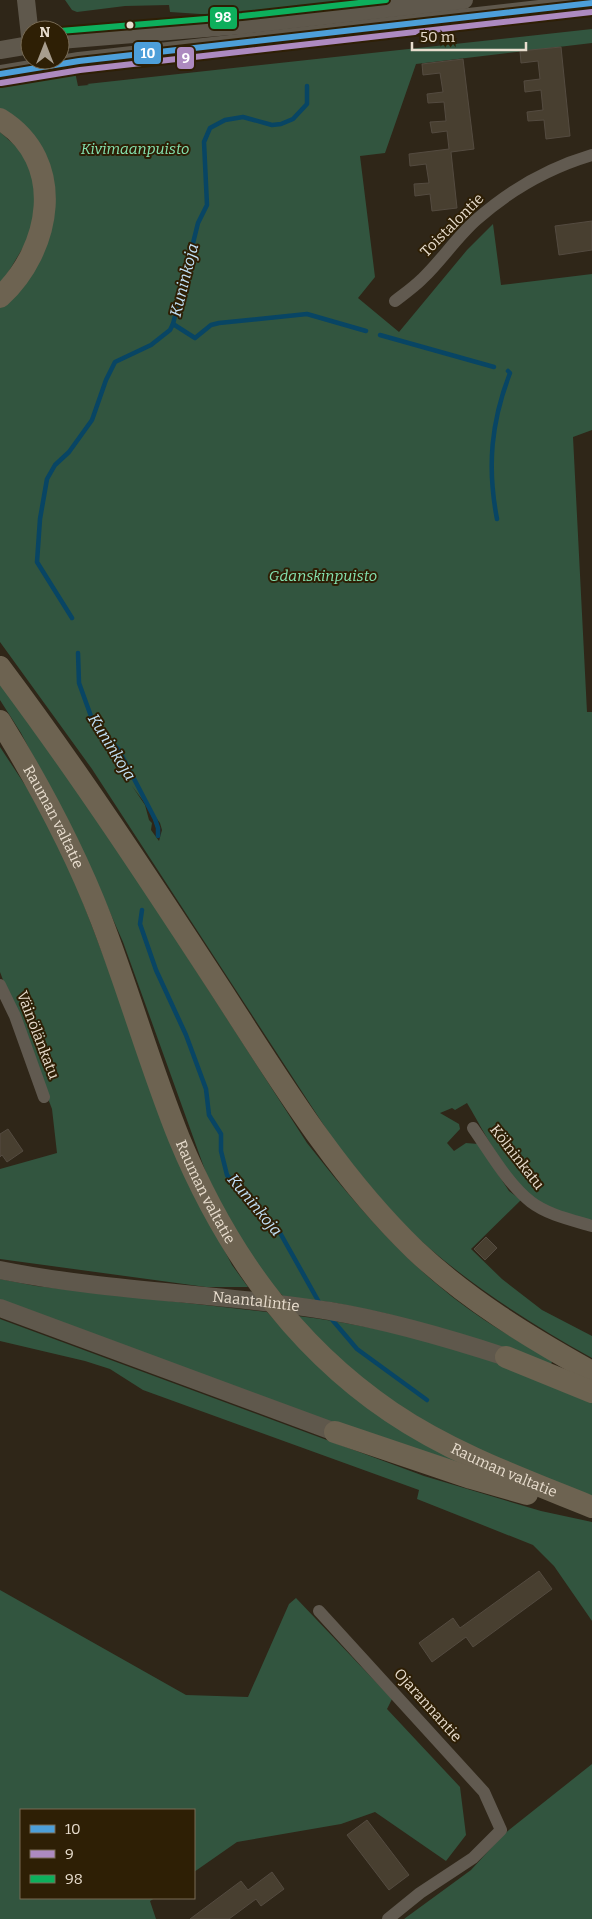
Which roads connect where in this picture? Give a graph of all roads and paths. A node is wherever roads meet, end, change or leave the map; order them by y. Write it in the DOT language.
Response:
graph roads {
  1 [pos="26,0"];
  2 [pos="464,0"];
  3 [pos="592,3"];
  4 [pos="28,20"];
  5 [pos="70,39"];
  6 [pos="20,47"];
  7 [pos="0,50"];
  8 [pos="70,62"];
  9 [pos="20,68"];
  10 [pos="0,74"];
  11 [pos="0,119"];
  12 [pos="592,155"];
  13 [pos="0,298"];
  14 [pos="395,301"];
  15 [pos="0,667"];
  16 [pos="0,721"];
  17 [pos="0,985"];
  18 [pos="44,1097"];
  19 [pos="473,1128"];
  20 [pos="592,1226"];
  21 [pos="0,1270"];
  22 [pos="0,1308"];
  23 [pos="506,1357"];
  24 [pos="592,1372"];
  25 [pos="592,1392"];
  26 [pos="335,1432"];
  27 [pos="592,1507"];
  28 [pos="319,1611"];
  29 [pos="388,1919"];
  1 -- 4 [label="main road"];
  2 -- 5 [label="main road"];
  3 -- 8 [label="main road"];
  6 -- 7 [label="main road"];
  9 -- 10 [label="main road"];
  11 -- 13 [label="highway"];
  12 -- 14 [label="street, Toistalontie"];
  15 -- 24 [label="highway"];
  16 -- 27 [label="highway, Rauman valtatie"];
  17 -- 18 [label="street, Väinölänkatu"];
  19 -- 20 [label="street, Kölninkatu"];
  21 -- 23 [label="main road, Naantalintie"];
  22 -- 26 [label="main road"];
  23 -- 25 [label="highway"];
  26 -- 27 [label="highway"];
  28 -- 29 [label="street, Ojarannantie"];
}
